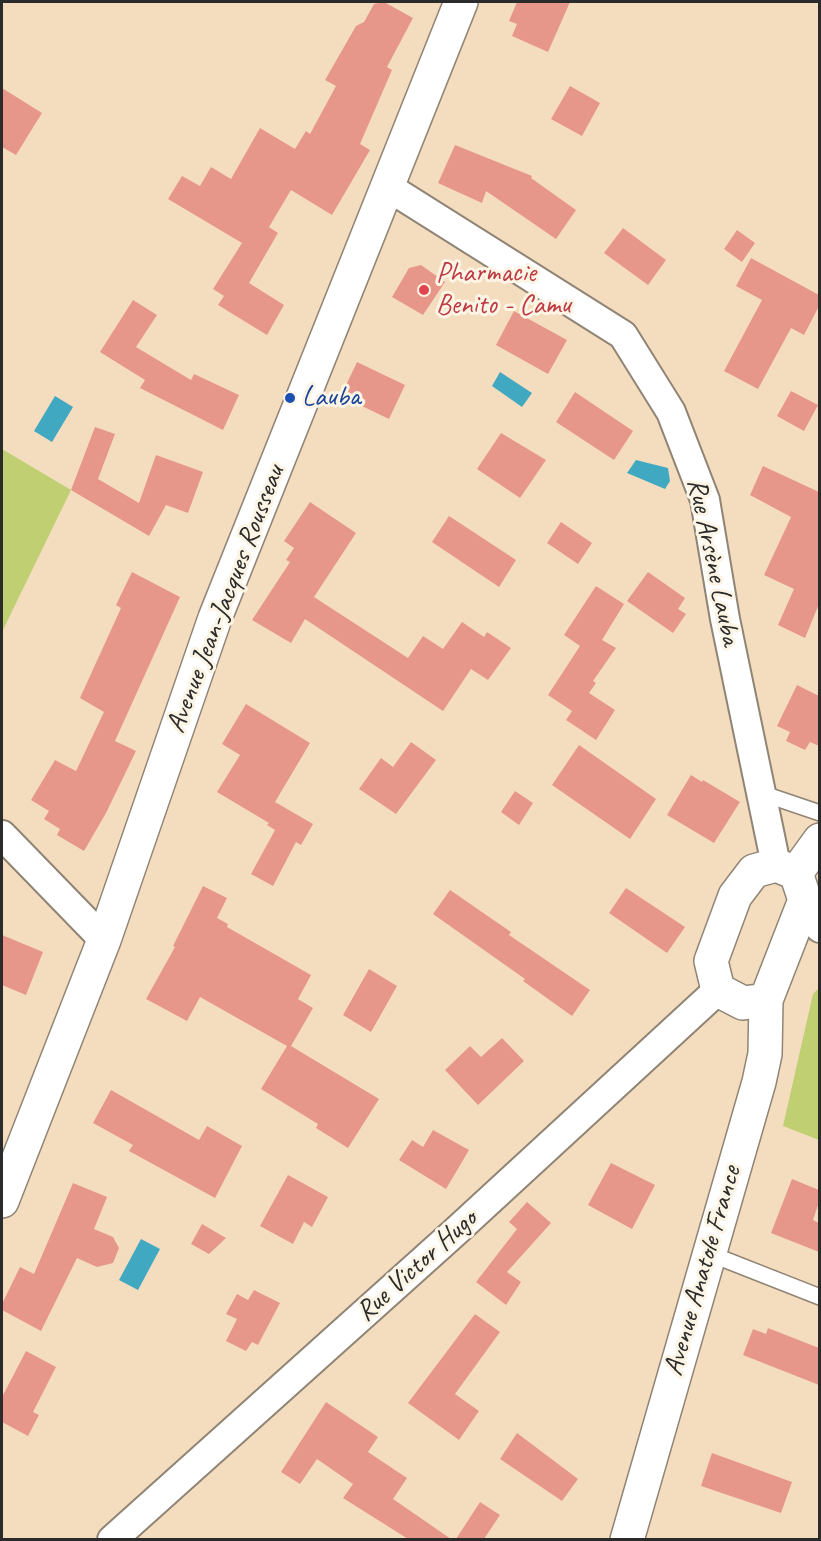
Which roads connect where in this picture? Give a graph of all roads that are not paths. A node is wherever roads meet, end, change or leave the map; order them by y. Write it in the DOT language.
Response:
graph roads {
  1 [pos="461,2"];
  2 [pos="387,187"];
  3 [pos="761,794"];
  4 [pos="819,813"];
  5 [pos="2,835"];
  6 [pos="819,840"];
  7 [pos="799,892"];
  8 [pos="104,940"];
  9 [pos="718,990"];
  10 [pos="766,1000"];
  11 [pos="2,1201"];
  12 [pos="708,1253"];
  13 [pos="819,1297"];
  14 [pos="112,1539"];
  15 [pos="627,1539"];
  1 -- 2 [label="street, Avenue Jean-Jacques Rousseau"];
  2 -- 3 [label="street, Rue Arsène Lauba"];
  2 -- 8 [label="street, Avenue Jean-Jacques Rousseau"];
  3 -- 4 [label="lane"];
  3 -- 7 [label="street, Rue Arsène Lauba"];
  5 -- 8 [label="street"];
  6 -- 7 [label="street"];
  7 -- 9 [label="street"];
  7 -- 10 [label="street"];
  8 -- 11 [label="street, Avenue Jean-Jacques Rousseau"];
  9 -- 10 [label="street"];
  9 -- 14 [label="street, Rue Victor Hugo"];
  10 -- 12 [label="street, Avenue Anatole France"];
  12 -- 13 [label="lane"];
  12 -- 15 [label="street, Avenue Anatole France"];
}
